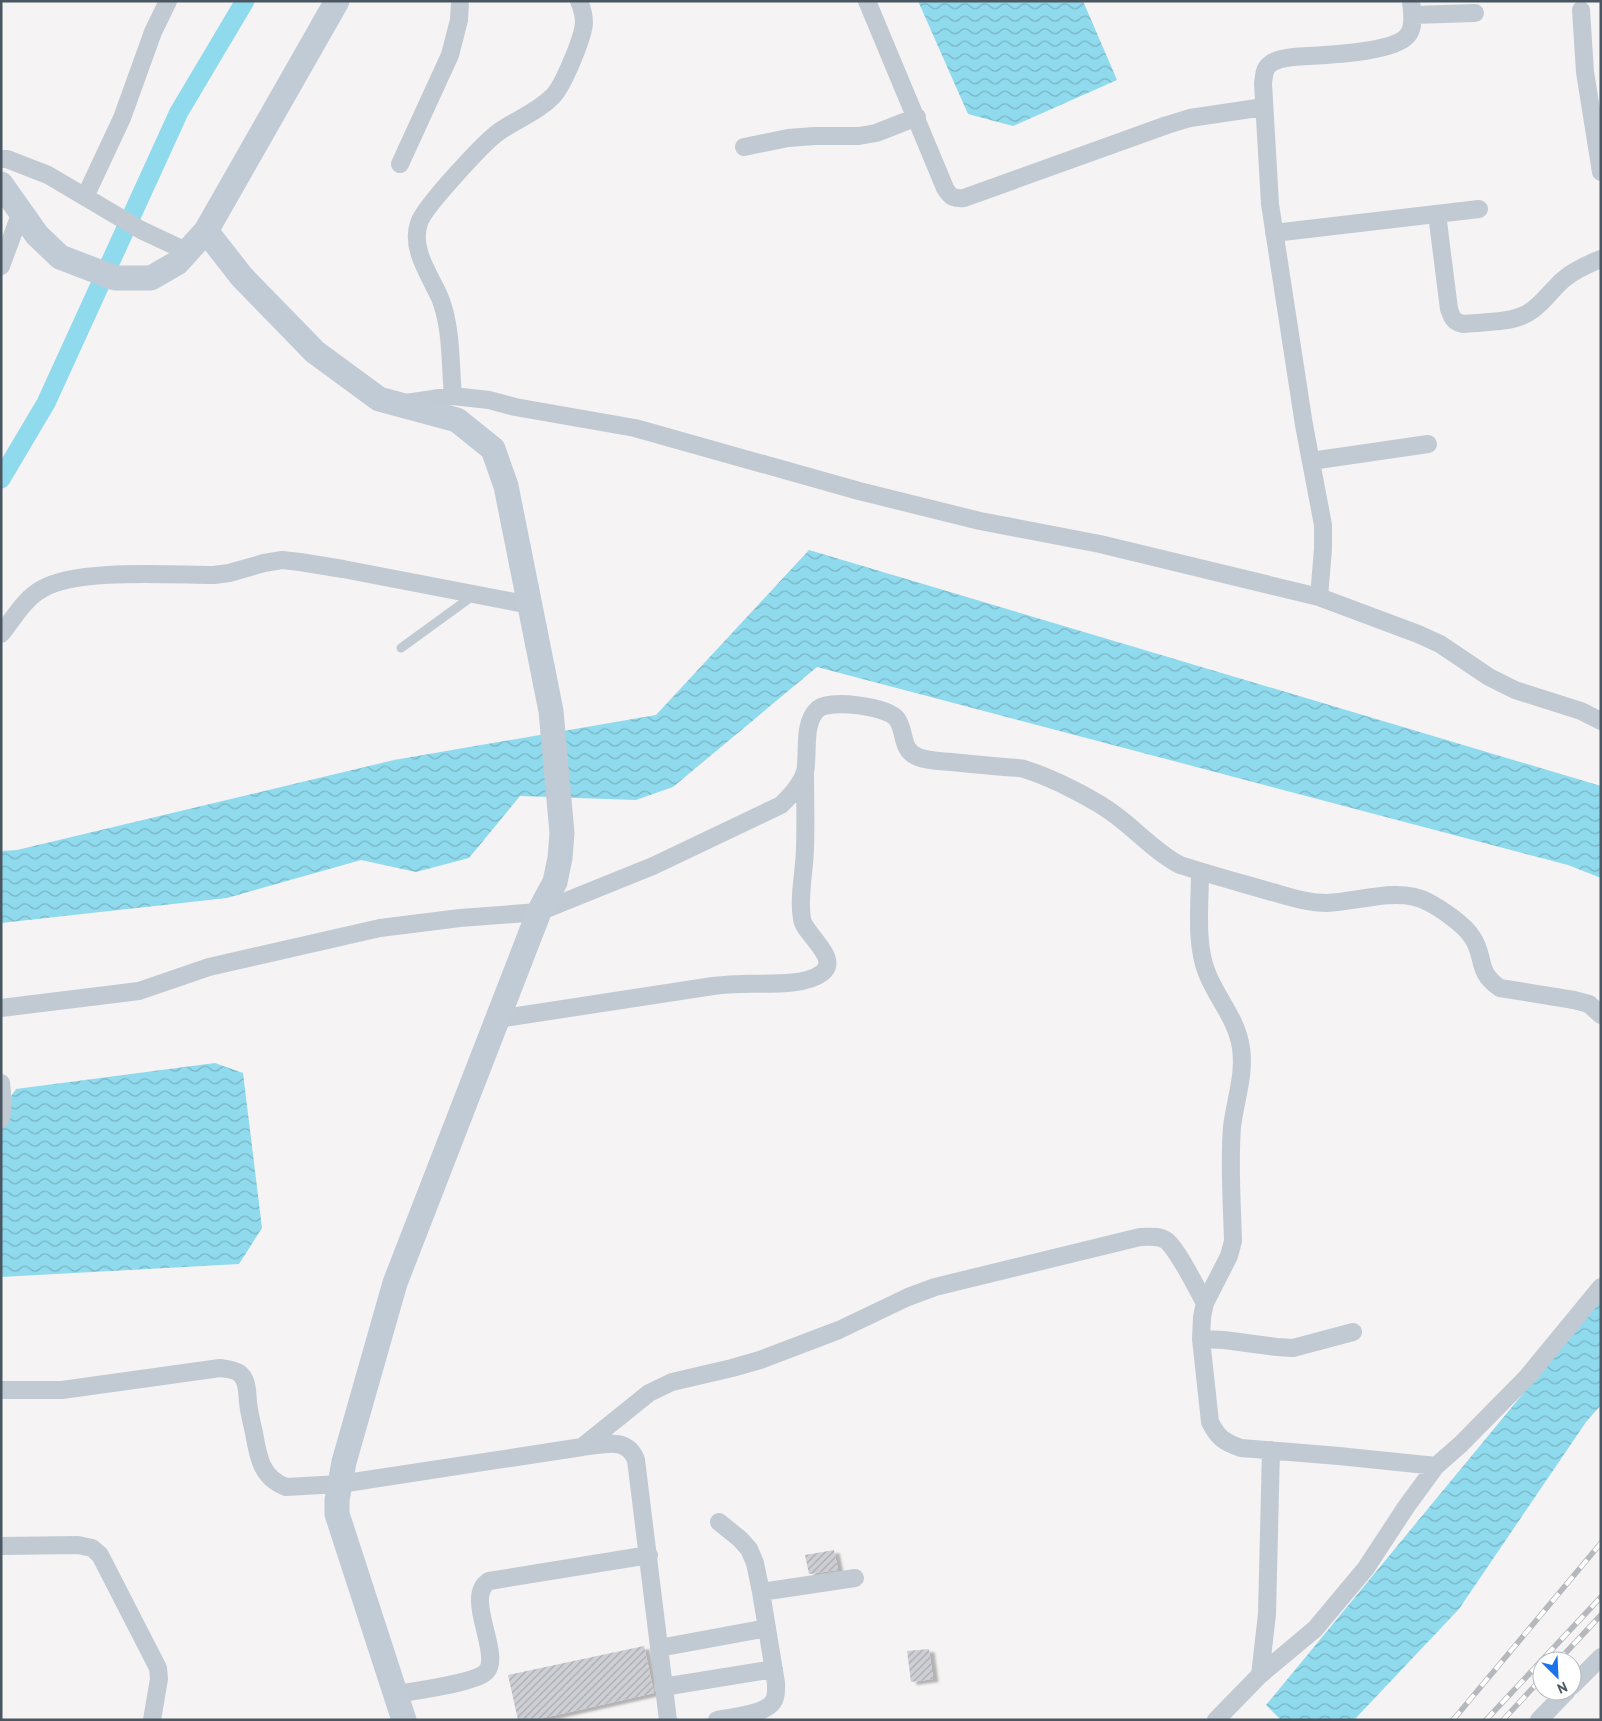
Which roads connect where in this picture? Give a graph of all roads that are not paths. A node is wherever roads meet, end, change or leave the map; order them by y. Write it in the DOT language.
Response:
graph roads {
  1 [pos="168,1"];
  2 [pos="337,1"];
  3 [pos="460,1"];
  4 [pos="579,1"];
  5 [pos="867,1"];
  6 [pos="1412,8"];
  7 [pos="1581,10"];
  8 [pos="1475,13"];
  9 [pos="1264,106"];
  10 [pos="916,117"];
  11 [pos="744,147"];
  12 [pos="1,159"];
  13 [pos="400,164"];
  14 [pos="1601,172"];
  15 [pos="1,184"];
  16 [pos="85,197"];
  17 [pos="1479,209"];
  18 [pos="21,212"];
  19 [pos="1437,214"];
  20 [pos="206,231"];
  21 [pos="1274,233"];
  22 [pos="188,252"];
  23 [pos="1601,259"];
  24 [pos="1,266"];
  25 [pos="453,396"];
  26 [pos="399,404"];
  27 [pos="1428,444"];
  28 [pos="1311,461"];
  29 [pos="474,594"];
  30 [pos="1319,597"];
  31 [pos="530,605"];
  32 [pos="1,634"];
  33 [pos="401,648"];
  34 [pos="1601,721"];
  35 [pos="805,772"];
  36 [pos="1200,872"];
  37 [pos="539,912"];
  38 [pos="1,1008"];
  39 [pos="1601,1015"];
  40 [pos="498,1019"];
  41 [pos="1,1083"];
  42 [pos="1,1120"];
  43 [pos="1601,1288"];
  44 [pos="1205,1303"];
  45 [pos="1353,1332"];
  46 [pos="1201,1339"];
  47 [pos="1,1390"];
  48 [pos="582,1447"];
  49 [pos="1271,1450"];
  50 [pos="1436,1466"];
  51 [pos="340,1484"];
  52 [pos="718,1522"];
  53 [pos="1,1546"];
  54 [pos="649,1555"];
  55 [pos="855,1578"];
  56 [pos="761,1592"];
  57 [pos="767,1628"];
  58 [pos="659,1648"];
  59 [pos="1601,1658"];
  60 [pos="774,1669"];
  61 [pos="1260,1675"];
  62 [pos="1582,1676"];
  63 [pos="662,1687"];
  64 [pos="396,1694"];
  65 [pos="1559,1701"];
  66 [pos="1543,1718"];
  67 [pos="152,1720"];
  68 [pos="404,1720"];
  69 [pos="668,1720"];
  70 [pos="717,1720"];
  71 [pos="1216,1720"];
  1 -- 16 [label="street"];
  2 -- 20 [label="main road"];
  3 -- 13 [label="street"];
  4 -- 25 [label="street"];
  5 -- 10 [label="street"];
  6 -- 8 [label="street"];
  6 -- 9 [label="street"];
  7 -- 14 [label="street"];
  9 -- 10 [label="street"];
  9 -- 21 [label="street"];
  10 -- 11 [label="street"];
  12 -- 16 [label="street"];
  15 -- 18 [label="main road"];
  16 -- 22 [label="street"];
  17 -- 19 [label="street"];
  18 -- 22 [label="main road"];
  18 -- 24 [label="street"];
  19 -- 21 [label="street"];
  19 -- 23 [label="street"];
  20 -- 22 [label="main road"];
  20 -- 26 [label="main road"];
  21 -- 28 [label="street"];
  25 -- 26 [label="street"];
  25 -- 30 [label="street"];
  26 -- 31 [label="main road"];
  27 -- 28 [label="street"];
  28 -- 30 [label="street"];
  29 -- 31 [label="street"];
  29 -- 32 [label="street"];
  29 -- 33 [label="lane"];
  30 -- 34 [label="street"];
  31 -- 37 [label="main road"];
  35 -- 36 [label="street"];
  35 -- 37 [label="street"];
  35 -- 40 [label="street"];
  36 -- 39 [label="street"];
  36 -- 44 [label="street"];
  37 -- 38 [label="street"];
  37 -- 40 [label="main road"];
  40 -- 51 [label="main road"];
  41 -- 42 [label="street"];
  43 -- 50 [label="street"];
  44 -- 46 [label="street"];
  44 -- 48 [label="street"];
  45 -- 46 [label="street"];
  46 -- 49 [label="street"];
  47 -- 51 [label="street"];
  48 -- 51 [label="street"];
  48 -- 54 [label="street"];
  49 -- 50 [label="street"];
  49 -- 61 [label="street"];
  50 -- 61 [label="street"];
  51 -- 64 [label="main road"];
  52 -- 56 [label="street"];
  53 -- 67 [label="street"];
  54 -- 58 [label="street"];
  54 -- 64 [label="street"];
  55 -- 56 [label="street"];
  56 -- 57 [label="street"];
  57 -- 58 [label="street"];
  57 -- 60 [label="street"];
  58 -- 63 [label="street"];
  59 -- 62 [label="street"];
  60 -- 63 [label="street"];
  60 -- 70 [label="street"];
  61 -- 71 [label="street"];
  63 -- 69 [label="street"];
  64 -- 68 [label="main road"];
  65 -- 66 [label="street"];
}
